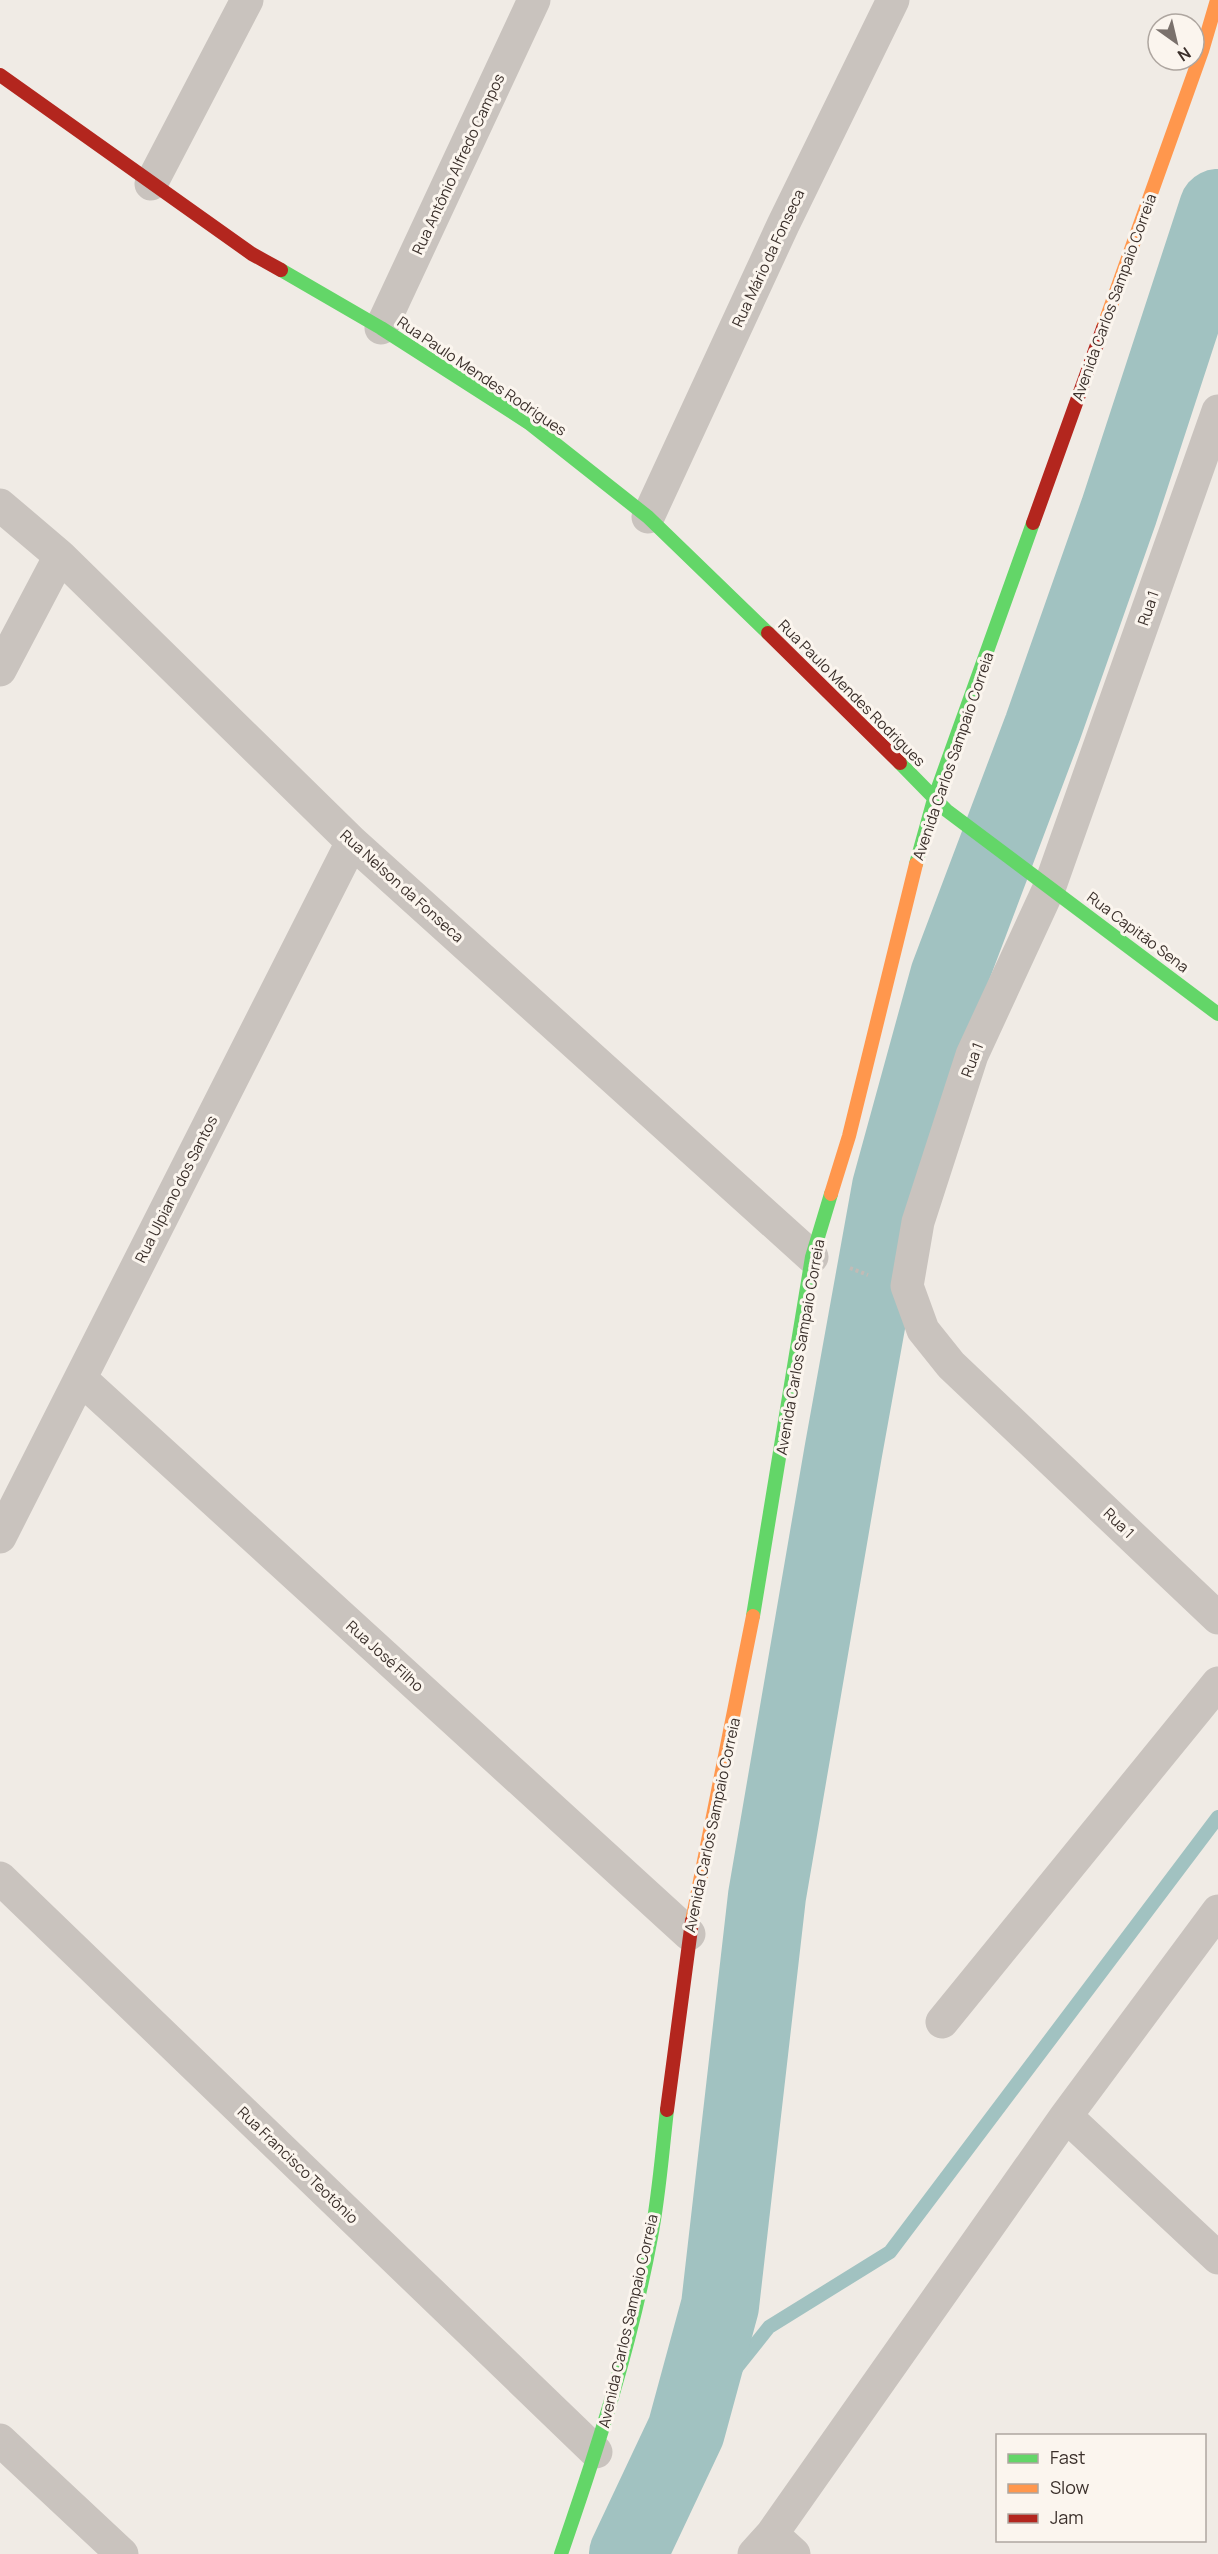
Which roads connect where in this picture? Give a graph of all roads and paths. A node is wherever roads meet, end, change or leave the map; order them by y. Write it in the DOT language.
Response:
graph roads {
  1 [pos="247,0"];
  2 [pos="534,0"];
  3 [pos="893,0"];
  4 [pos="1217,0"];
  5 [pos="1,78"];
  6 [pos="151,184"];
  7 [pos="381,328"];
  8 [pos="1218,411"];
  9 [pos="0,505"];
  10 [pos="648,517"];
  11 [pos="60,556"];
  12 [pos="0,670"];
  13 [pos="934,799"];
  14 [pos="352,842"];
  15 [pos="1043,882"];
  16 [pos="1216,1006"];
  17 [pos="826,1261"];
  18 [pos="873,1276"];
  19 [pos="81,1379"];
  20 [pos="0,1537"];
  21 [pos="1218,1618"];
  22 [pos="1218,1683"];
  23 [pos="0,1878"];
  24 [pos="1218,1911"];
  25 [pos="689,1934"];
  26 [pos="942,2022"];
  27 [pos="1066,2116"];
  28 [pos="1218,2258"];
  29 [pos="0,2440"];
  30 [pos="596,2452"];
  31 [pos="774,2548"];
  32 [pos="122,2554"];
  33 [pos="561,2554"];
  1 -- 6 [label="street"];
  2 -- 7 [label="street, Rua Antônio Alfredo Campos"];
  3 -- 10 [label="street, Rua Mário da Fonseca"];
  4 -- 13 [label="street, Avenida Carlos Sampaio Correia"];
  5 -- 6 [label="street, Rua Paulo Mendes Rodrigues"];
  6 -- 7 [label="street, Rua Paulo Mendes Rodrigues"];
  7 -- 10 [label="street, Rua Paulo Mendes Rodrigues"];
  8 -- 15 [label="street, Rua 1"];
  9 -- 11 [label="street, Rua Nelson da Fonseca"];
  10 -- 13 [label="street, Rua Paulo Mendes Rodrigues"];
  11 -- 12 [label="street"];
  11 -- 14 [label="street, Rua Nelson da Fonseca"];
  13 -- 15 [label="street, Rua Paulo Mendes Rodrigues"];
  13 -- 17 [label="street, Avenida Carlos Sampaio Correia"];
  14 -- 17 [label="street, Rua Nelson da Fonseca"];
  14 -- 19 [label="street, Rua Ulpiano dos Santos"];
  15 -- 16 [label="street, Rua Capitão Sena"];
  15 -- 21 [label="street, Rua 1"];
  17 -- 18 [label="path"];
  17 -- 25 [label="street, Avenida Carlos Sampaio Correia"];
  19 -- 20 [label="street, Rua Ulpiano dos Santos"];
  19 -- 25 [label="street, Rua José Filho"];
  22 -- 26 [label="street"];
  23 -- 30 [label="street, Rua Francisco Teotônio"];
  24 -- 27 [label="street"];
  25 -- 30 [label="street, Avenida Carlos Sampaio Correia"];
  27 -- 28 [label="street"];
  27 -- 31 [label="street"];
  29 -- 32 [label="street"];
  30 -- 33 [label="street, Avenida Carlos Sampaio Correia"];
}
